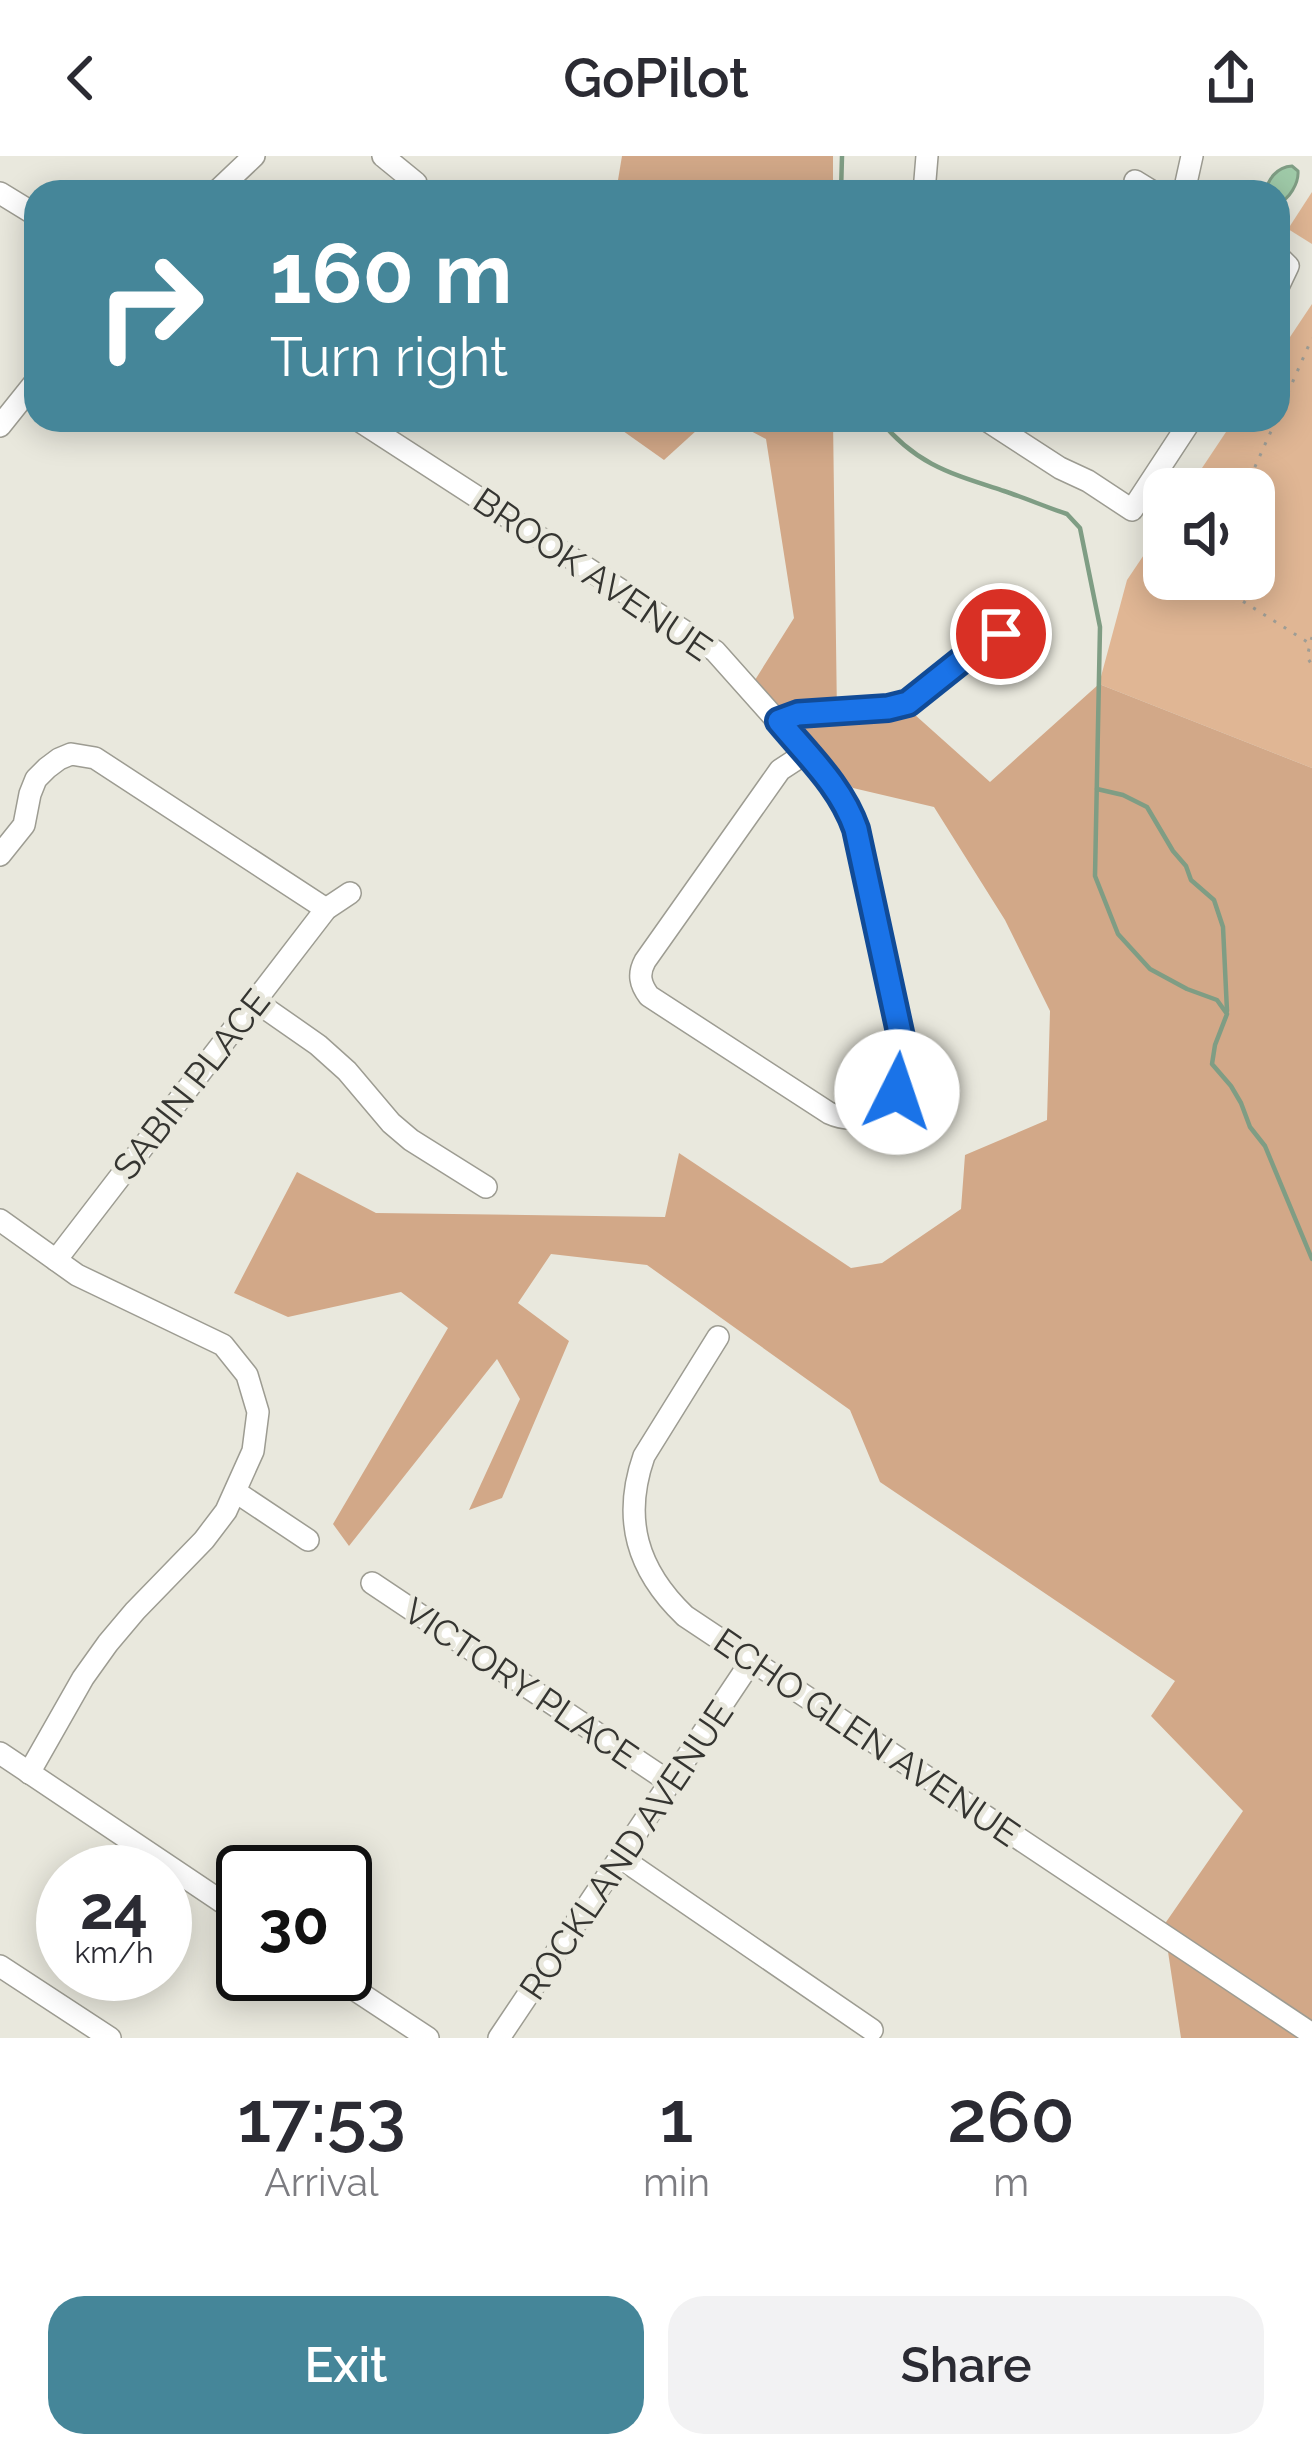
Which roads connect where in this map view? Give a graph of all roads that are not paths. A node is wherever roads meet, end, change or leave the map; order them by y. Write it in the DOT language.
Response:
graph roads {
  1 [pos="254,156"];
  2 [pos="383,156"];
  3 [pos="229,180"];
  4 [pos="412,180"];
  5 [pos="24,396"];
  6 [pos="0,426"];
  7 [pos="376,432"];
  8 [pos="1004,432"];
  9 [pos="1183,432"];
  10 [pos="1020,648"];
  11 [pos="779,721"];
  12 [pos="806,753"];
  13 [pos="0,855"];
  14 [pos="350,892"];
  15 [pos="326,909"];
  16 [pos="254,1001"];
  17 [pos="486,1187"];
  18 [pos="0,1220"];
  19 [pos="56,1260"];
  20 [pos="718,1337"];
  21 [pos="236,1492"];
  22 [pos="308,1540"];
  23 [pos="372,1583"];
  24 [pos="752,1660"];
  25 [pos="0,1753"];
  26 [pos="28,1773"];
  27 [pos="671,1783"];
  28 [pos="621,1858"];
  29 [pos="216,1898"];
  30 [pos="0,1966"];
  31 [pos="372,2001"];
  32 [pos="872,2030"];
  33 [pos="1312,2034"];
  34 [pos="110,2038"];
  35 [pos="428,2038"];
  36 [pos="499,2038"];
  1 -- 3 [label="street"];
  2 -- 4 [label="street"];
  5 -- 6 [label="street"];
  7 -- 11 [label="street, BROOK AVENUE"];
  8 -- 9 [label="street"];
  10 -- 11 [label="street"];
  11 -- 12 [label="street, BROOK AVENUE"];
  12 -- 12 [label="street, BROOK AVENUE"];
  13 -- 15 [label="street"];
  14 -- 15 [label="street, SABIN PLACE"];
  15 -- 16 [label="street, SABIN PLACE"];
  16 -- 17 [label="street"];
  16 -- 19 [label="street, SABIN PLACE"];
  18 -- 19 [label="street"];
  19 -- 21 [label="street"];
  20 -- 24 [label="street, ECHO GLEN AVENUE"];
  21 -- 22 [label="street"];
  21 -- 26 [label="street"];
  23 -- 27 [label="street, VICTORY PLACE"];
  24 -- 27 [label="street, ROCKLAND AVENUE"];
  24 -- 33 [label="street, ECHO GLEN AVENUE"];
  25 -- 26 [label="street"];
  26 -- 29 [label="street"];
  27 -- 28 [label="street, ROCKLAND AVENUE"];
  28 -- 32 [label="street"];
  28 -- 36 [label="street, ROCKLAND AVENUE"];
  30 -- 34 [label="street"];
  31 -- 35 [label="street"];
}
